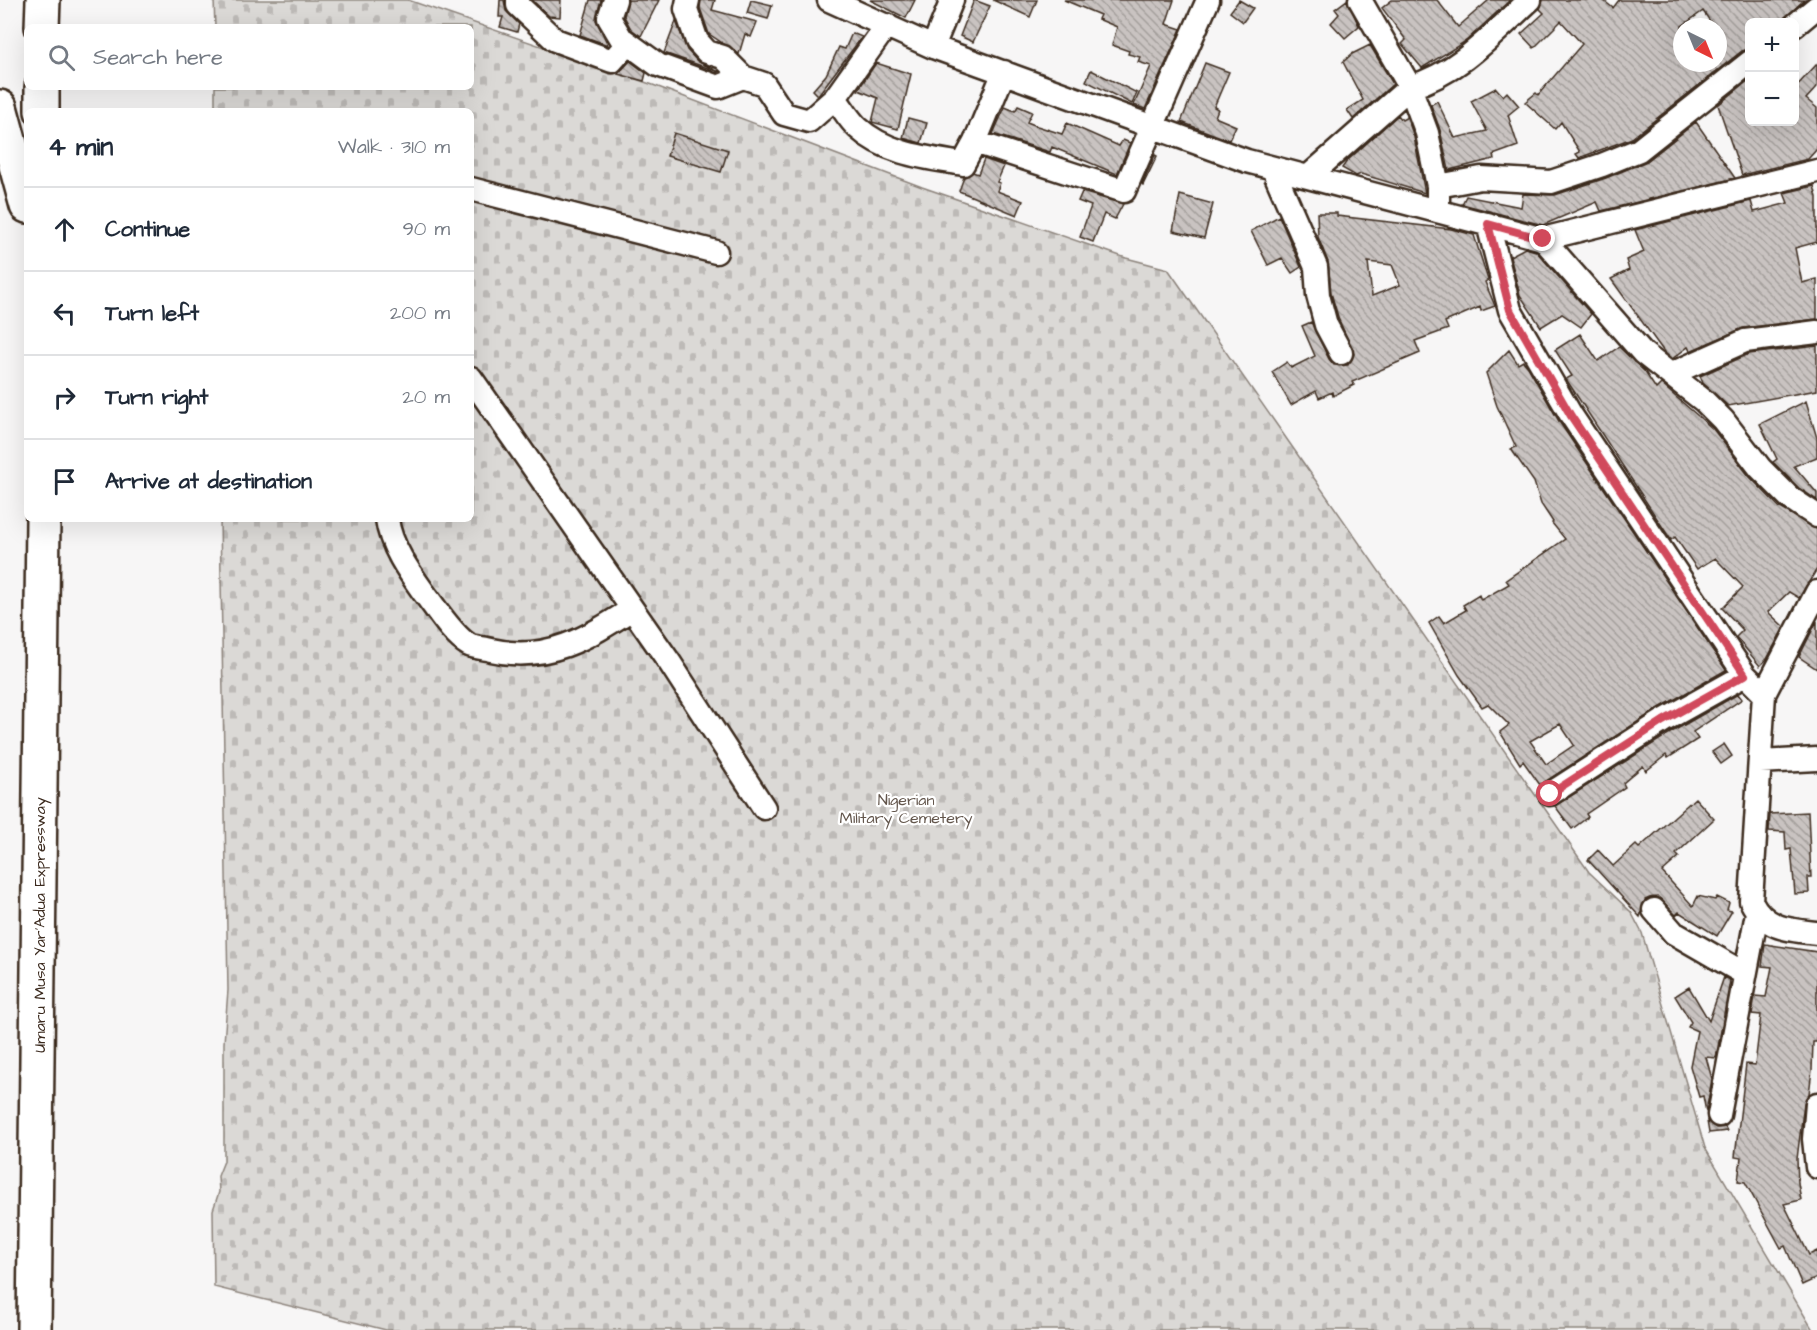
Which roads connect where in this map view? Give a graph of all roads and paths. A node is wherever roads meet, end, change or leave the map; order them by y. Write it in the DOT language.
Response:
graph roads {
  1 [pos="43,0"];
  2 [pos="518,0"];
  3 [pos="615,0"];
  4 [pos="688,0"];
  5 [pos="829,0"];
  6 [pos="952,0"];
  7 [pos="1208,0"];
  8 [pos="1360,0"];
  9 [pos="1530,0"];
  10 [pos="1817,7"];
  11 [pos="1799,22"];
  12 [pos="42,24"];
  13 [pos="886,24"];
  14 [pos="628,43"];
  15 [pos="933,47"];
  16 [pos="1745,65"];
  17 [pos="1004,72"];
  18 [pos="743,77"];
  19 [pos="1410,87"];
  20 [pos="42,90"];
  21 [pos="835,98"];
  22 [pos="0,107"];
  23 [pos="42,108"];
  24 [pos="1154,125"];
  25 [pos="975,142"];
  26 [pos="1273,169"];
  27 [pos="1817,171"];
  28 [pos="1309,176"];
  29 [pos="1438,186"];
  30 [pos="474,190"];
  31 [pos="24,195"];
  32 [pos="1438,211"];
  33 [pos="1488,224"];
  34 [pos="1543,239"];
  35 [pos="716,252"];
  36 [pos="1817,332"];
  37 [pos="1341,353"];
  38 [pos="1671,374"];
  39 [pos="474,382"];
  40 [pos="1817,516"];
  41 [pos="43,522"];
  42 [pos="388,522"];
  43 [pos="1817,592"];
  44 [pos="632,609"];
  45 [pos="1745,675"];
  46 [pos="1764,694"];
  47 [pos="1817,759"];
  48 [pos="1760,762"];
  49 [pos="1550,794"];
  50 [pos="764,808"];
  51 [pos="1654,910"];
  52 [pos="1757,913"];
  53 [pos="1817,933"];
  54 [pos="1745,974"];
  55 [pos="1817,1104"];
  56 [pos="1719,1115"];
  57 [pos="1816,1139"];
  58 [pos="1817,1167"];
  59 [pos="34,1330"];
  1 -- 12 [label="highway"];
  2 -- 14 [label="street"];
  3 -- 14 [label="street"];
  4 -- 18 [label="street"];
  5 -- 13 [label="street"];
  6 -- 15 [label="street"];
  7 -- 24 [label="street"];
  8 -- 19 [label="street"];
  9 -- 19 [label="street"];
  10 -- 11 [label="street"];
  13 -- 15 [label="street"];
  13 -- 21 [label="street"];
  14 -- 18 [label="street"];
  15 -- 17 [label="street"];
  16 -- 29 [label="street"];
  17 -- 24 [label="street"];
  17 -- 25 [label="street"];
  18 -- 21 [label="street"];
  19 -- 28 [label="street"];
  19 -- 29 [label="street"];
  20 -- 23 [label="highway"];
  21 -- 25 [label="street"];
  22 -- 31 [label="highway"];
  24 -- 25 [label="street"];
  24 -- 26 [label="street"];
  26 -- 28 [label="street"];
  26 -- 37 [label="street"];
  27 -- 34 [label="street"];
  28 -- 32 [label="street"];
  29 -- 32 [label="street"];
  30 -- 35 [label="street"];
  32 -- 33 [label="street"];
  33 -- 34 [label="street"];
  33 -- 45 [label="street"];
  34 -- 38 [label="street"];
  36 -- 38 [label="street"];
  38 -- 40 [label="street"];
  39 -- 44 [label="street"];
  41 -- 59 [label="highway, Umaru Musa Yar'Adua Expressway"];
  42 -- 44 [label="street"];
  43 -- 46 [label="street"];
  44 -- 50 [label="street"];
  45 -- 46 [label="street"];
  45 -- 49 [label="street"];
  46 -- 48 [label="street"];
  47 -- 48 [label="street"];
  48 -- 52 [label="street"];
  51 -- 54 [label="street"];
  52 -- 53 [label="street"];
  52 -- 54 [label="street"];
  54 -- 56 [label="street"];
  55 -- 57 [label="street"];
  57 -- 58 [label="street"];
}
